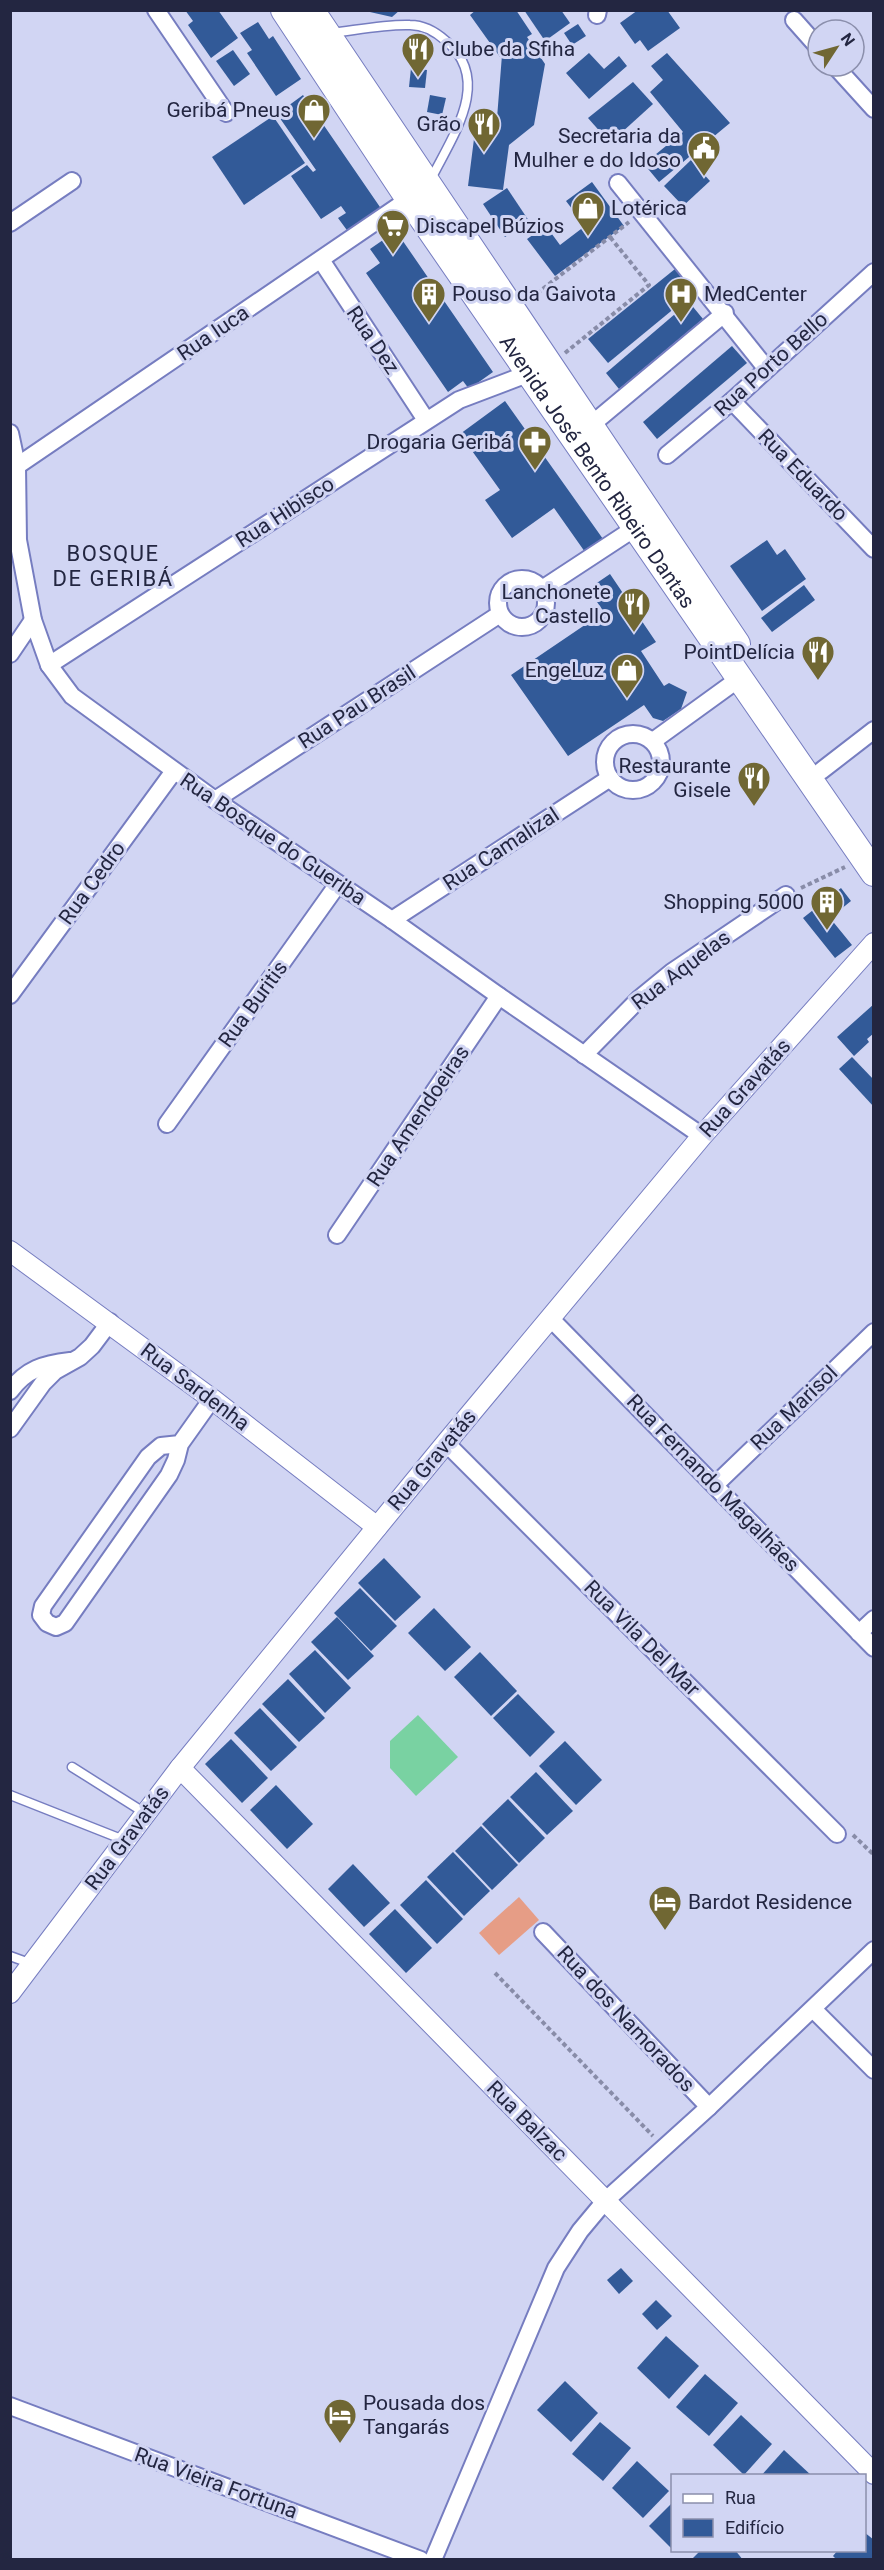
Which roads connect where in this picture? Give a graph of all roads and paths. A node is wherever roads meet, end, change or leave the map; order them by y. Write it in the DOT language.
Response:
graph roads {
  1 [pos="156,10"];
  2 [pos="284,10"];
  3 [pos="311,10"];
  4 [pos="794,20"];
  5 [pos="327,33"];
  6 [pos="806,34"];
  7 [pos="846,78"];
  8 [pos="873,109"];
  9 [pos="226,113"];
  10 [pos="72,181"];
  11 [pos="618,183"];
  12 [pos="419,191"];
  13 [pos="642,213"];
  14 [pos="10,223"];
  15 [pos="610,237"];
  16 [pos="321,260"];
  17 [pos="873,272"];
  18 [pos="514,311"];
  19 [pos="724,313"];
  20 [pos="766,368"];
  21 [pos="540,369"];
  22 [pos="732,401"];
  23 [pos="426,420"];
  24 [pos="591,425"];
  25 [pos="10,433"];
  26 [pos="667,455"];
  27 [pos="17,466"];
  28 [pos="635,528"];
  29 [pos="873,549"];
  30 [pos="542,589"];
  31 [pos="500,614"];
  32 [pos="33,620"];
  33 [pos="10,654"];
  34 [pos="49,665"];
  35 [pos="740,678"];
  36 [pos="873,730"];
  37 [pos="653,741"];
  38 [pos="174,771"];
  39 [pos="821,771"];
  40 [pos="610,778"];
  41 [pos="215,800"];
  42 [pos="870,860"];
  43 [pos="338,884"];
  44 [pos="786,895"];
  45 [pos="392,920"];
  46 [pos="873,943"];
  47 [pos="10,994"];
  48 [pos="499,996"];
  49 [pos="584,1055"];
  50 [pos="167,1124"];
  51 [pos="702,1136"];
  52 [pos="337,1235"];
  53 [pos="10,1251"];
  54 [pos="551,1319"];
  55 [pos="110,1322"];
  56 [pos="873,1332"];
  57 [pos="70,1361"];
  58 [pos="10,1391"];
  59 [pos="212,1399"];
  60 [pos="10,1429"];
  61 [pos="446,1443"];
  62 [pos="180,1444"];
  63 [pos="715,1485"];
  64 [pos="377,1527"];
  65 [pos="873,1619"];
  66 [pos="859,1633"];
  67 [pos="873,1648"];
  68 [pos="72,1767"];
  69 [pos="180,1768"];
  70 [pos="10,1795"];
  71 [pos="146,1814"];
  72 [pos="837,1834"];
  73 [pos="125,1840"];
  74 [pos="873,1855"];
  75 [pos="543,1932"];
  76 [pos="873,1950"];
  77 [pos="10,1956"];
  78 [pos="32,1964"];
  79 [pos="495,1973"];
  80 [pos="10,1993"];
  81 [pos="813,2010"];
  82 [pos="873,2070"];
  83 [pos="709,2107"];
  84 [pos="664,2148"];
  85 [pos="605,2201"];
  86 [pos="10,2406"];
  87 [pos="873,2474"];
  88 [pos="421,2559"];
  89 [pos="433,2559"];
  1 -- 9 [label="street"];
  2 -- 12 [label="main road, Avenida José Bento Ribeiro Dantas"];
  3 -- 5 [label="main road, Avenida José Bento Ribeiro Dantas"];
  4 -- 6 [label="street"];
  5 -- 12 [label="main road, Avenida José Bento Ribeiro Dantas"];
  5 -- 12 [label="lane"];
  7 -- 8 [label="street"];
  10 -- 14 [label="street"];
  11 -- 13 [label="street"];
  12 -- 16 [label="street, Rua Iuca"];
  12 -- 18 [label="main road, Avenida José Bento Ribeiro Dantas"];
  12 -- 21 [label="main road, Avenida José Bento Ribeiro Dantas"];
  13 -- 15 [label="path"];
  13 -- 19 [label="street"];
  15 -- 18 [label="path"];
  15 -- 21 [label="path"];
  16 -- 23 [label="street, Rua Dez"];
  16 -- 27 [label="street, Rua Iuca"];
  17 -- 20 [label="street, Rua Porto Bello"];
  18 -- 21 [label="main road, Avenida José Bento Ribeiro Dantas"];
  19 -- 20 [label="street"];
  19 -- 24 [label="street"];
  20 -- 22 [label="street, Rua Porto Bello"];
  21 -- 23 [label="street, Rua Hibisco"];
  21 -- 24 [label="main road, Avenida José Bento Ribeiro Dantas"];
  21 -- 28 [label="main road, Avenida José Bento Ribeiro Dantas"];
  22 -- 26 [label="street, Rua Porto Bello"];
  22 -- 29 [label="street, Rua Eduardo"];
  23 -- 34 [label="street, Rua Hibisco"];
  24 -- 39 [label="main road, Avenida José Bento Ribeiro Dantas"];
  25 -- 27 [label="street, Rua Bosque do Gueriba"];
  27 -- 32 [label="street, Rua Bosque do Gueriba"];
  28 -- 30 [label="street"];
  28 -- 35 [label="main road, Avenida José Bento Ribeiro Dantas"];
  30 -- 31 [label="street"];
  30 -- 31 [label="street"];
  31 -- 41 [label="street, Rua Pau Brasil"];
  32 -- 33 [label="street"];
  32 -- 34 [label="street, Rua Bosque do Gueriba"];
  34 -- 38 [label="street, Rua Bosque do Gueriba"];
  35 -- 37 [label="street"];
  35 -- 42 [label="main road, Avenida José Bento Ribeiro Dantas"];
  36 -- 39 [label="street"];
  37 -- 40 [label="street"];
  37 -- 40 [label="street"];
  38 -- 41 [label="street, Rua Bosque do Gueriba"];
  38 -- 47 [label="street, Rua Cedro"];
  39 -- 42 [label="main road, Avenida José Bento Ribeiro Dantas"];
  40 -- 45 [label="street, Rua Camalizal"];
  41 -- 43 [label="street, Rua Bosque do Gueriba"];
  42 -- 44 [label="path"];
  43 -- 45 [label="street, Rua Bosque do Gueriba"];
  43 -- 50 [label="street, Rua Buritis"];
  44 -- 49 [label="street, Rua Aquelas"];
  45 -- 48 [label="street, Rua Bosque do Gueriba"];
  46 -- 51 [label="street, Rua Gravatás"];
  48 -- 49 [label="street, Rua Bosque do Gueriba"];
  48 -- 52 [label="street, Rua Amendoeiras"];
  49 -- 51 [label="street, Rua Bosque do Gueriba"];
  51 -- 54 [label="street, Rua Gravatás"];
  53 -- 55 [label="street, Rua Sardenha"];
  54 -- 61 [label="street, Rua Gravatás"];
  54 -- 63 [label="street, Rua Fernando Magalhães"];
  55 -- 57 [label="street"];
  55 -- 59 [label="street, Rua Sardenha"];
  56 -- 63 [label="street, Rua Marisol"];
  57 -- 58 [label="street"];
  57 -- 60 [label="street"];
  59 -- 62 [label="street"];
  59 -- 64 [label="street, Rua Sardenha"];
  61 -- 64 [label="street, Rua Gravatás"];
  61 -- 72 [label="street, Rua Vila Del Mar"];
  62 -- 62 [label="street"];
  63 -- 66 [label="street, Rua Fernando Magalhães"];
  64 -- 69 [label="street, Rua Gravatás"];
  65 -- 66 [label="street"];
  66 -- 67 [label="street, Rua Fernando Magalhães"];
  68 -- 71 [label="lane"];
  69 -- 71 [label="street, Rua Gravatás"];
  69 -- 85 [label="street, Rua Balzac"];
  70 -- 73 [label="lane"];
  71 -- 73 [label="street, Rua Gravatás"];
  72 -- 74 [label="path"];
  73 -- 78 [label="street, Rua Gravatás"];
  75 -- 83 [label="street, Rua dos Namorados"];
  76 -- 81 [label="street, Rua dos Namorados"];
  77 -- 78 [label="lane"];
  78 -- 80 [label="street, Rua Gravatás"];
  79 -- 84 [label="path"];
  81 -- 82 [label="street"];
  81 -- 83 [label="street, Rua dos Namorados"];
  83 -- 84 [label="street, Rua dos Namorados"];
  84 -- 85 [label="street, Rua dos Namorados"];
  85 -- 87 [label="street, Rua Balzac"];
  85 -- 89 [label="street, Rua dos Namorados"];
  86 -- 88 [label="street, Rua Vieira Fortuna"];
}
